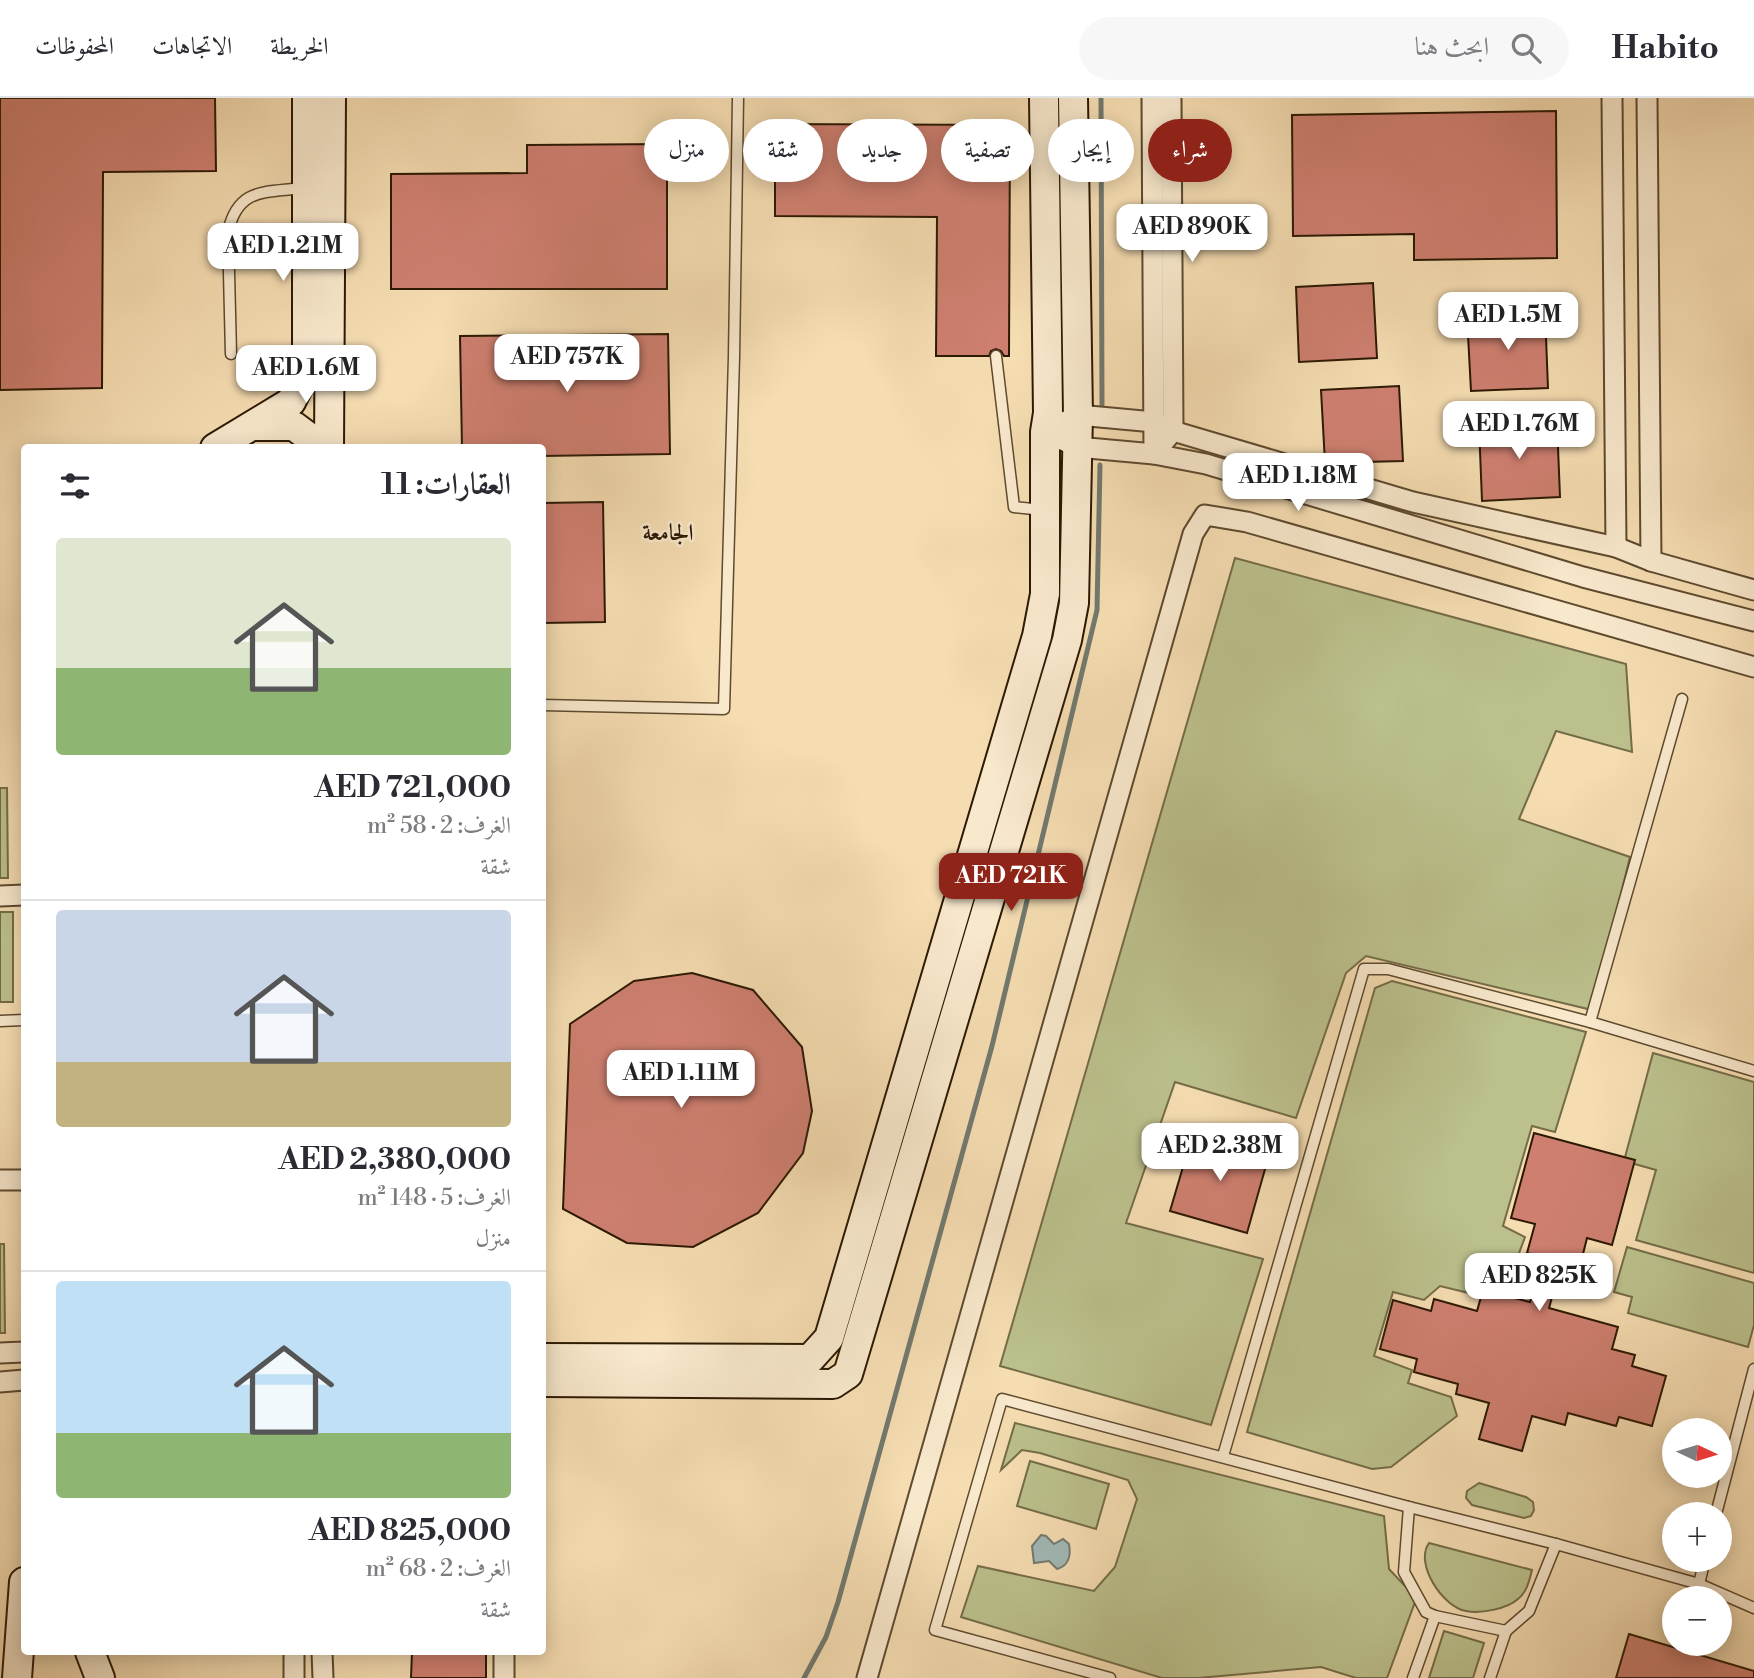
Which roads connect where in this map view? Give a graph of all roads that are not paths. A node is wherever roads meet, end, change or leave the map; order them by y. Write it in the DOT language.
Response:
graph roads {
  1 [pos="307,98"];
  2 [pos="331,98"];
  3 [pos="738,98"];
  4 [pos="1044,98"];
  5 [pos="1073,98"];
  6 [pos="1152,98"];
  7 [pos="1171,98"];
  8 [pos="1612,98"];
  9 [pos="1647,98"];
  10 [pos="307,188"];
  11 [pos="231,354"];
  12 [pos="996,356"];
  13 [pos="1078,415"];
  14 [pos="1154,422"];
  15 [pos="253,426"];
  16 [pos="1172,431"];
  17 [pos="1045,432"];
  18 [pos="222,444"];
  19 [pos="318,444"];
  20 [pos="329,444"];
  21 [pos="1077,447"];
  22 [pos="1154,454"];
  23 [pos="1045,510"];
  24 [pos="1616,547"];
  25 [pos="1651,561"];
  26 [pos="1754,590"];
  27 [pos="1754,621"];
  28 [pos="1754,667"];
  29 [pos="1682,699"];
  30 [pos="546,705"];
  31 [pos="21,895"];
  32 [pos="0,896"];
  33 [pos="21,1020"];
  34 [pos="0,1021"];
  35 [pos="1590,1022"];
  36 [pos="1754,1071"];
  37 [pos="21,1180"];
  38 [pos="0,1181"];
  39 [pos="21,1352"];
  40 [pos="0,1353"];
  41 [pos="546,1357"];
  42 [pos="1754,1369"];
  43 [pos="21,1380"];
  44 [pos="0,1382"];
  45 [pos="546,1382"];
  46 [pos="1223,1456"];
  47 [pos="1719,1502"];
  48 [pos="1409,1507"];
  49 [pos="1556,1544"];
  50 [pos="1702,1572"];
  51 [pos="1699,1584"];
  52 [pos="1754,1608"];
  53 [pos="1435,1616"];
  54 [pos="21,1623"];
  55 [pos="1506,1631"];
  56 [pos="91,1655"];
  57 [pos="294,1655"];
  58 [pos="322,1655"];
  59 [pos="504,1655"];
  60 [pos="17,1678"];
  61 [pos="100,1678"];
  62 [pos="294,1678"];
  63 [pos="323,1678"];
  64 [pos="504,1678"];
  65 [pos="867,1678"];
  66 [pos="1110,1678"];
  67 [pos="1413,1678"];
  68 [pos="1490,1678"];
  1 -- 10 [label="main road"];
  2 -- 20 [label="main road"];
  3 -- 30 [label="lane"];
  4 -- 17 [label="main road"];
  5 -- 13 [label="main road"];
  6 -- 14 [label="street"];
  7 -- 16 [label="street"];
  8 -- 24 [label="street"];
  9 -- 25 [label="street"];
  10 -- 11 [label="lane"];
  10 -- 15 [label="main road"];
  12 -- 23 [label="lane"];
  13 -- 14 [label="street"];
  13 -- 17 [label="street"];
  13 -- 21 [label="main road"];
  14 -- 16 [label="street"];
  14 -- 22 [label="street"];
  15 -- 18 [label="main road"];
  15 -- 19 [label="main road"];
  16 -- 22 [label="street"];
  16 -- 24 [label="street"];
  17 -- 21 [label="street"];
  17 -- 23 [label="main road"];
  21 -- 22 [label="street"];
  21 -- 45 [label="main road"];
  22 -- 27 [label="street"];
  23 -- 41 [label="main road"];
  24 -- 25 [label="street"];
  25 -- 26 [label="street"];
  28 -- 65 [label="street"];
  29 -- 35 [label="lane"];
  31 -- 32 [label="street"];
  33 -- 34 [label="lane"];
  35 -- 36 [label="lane"];
  35 -- 46 [label="lane"];
  37 -- 38 [label="street"];
  39 -- 40 [label="street"];
  42 -- 47 [label="lane"];
  43 -- 44 [label="street"];
  46 -- 48 [label="lane"];
  46 -- 66 [label="lane"];
  48 -- 49 [label="lane"];
  48 -- 53 [label="lane"];
  49 -- 51 [label="lane"];
  49 -- 55 [label="lane"];
  50 -- 51 [label="lane"];
  51 -- 52 [label="lane"];
  53 -- 55 [label="lane"];
  53 -- 67 [label="lane"];
  54 -- 60 [label="main road"];
  55 -- 68 [label="lane"];
  56 -- 61 [label="main road"];
  57 -- 62 [label="street"];
  58 -- 63 [label="street"];
  59 -- 64 [label="street"];
}
